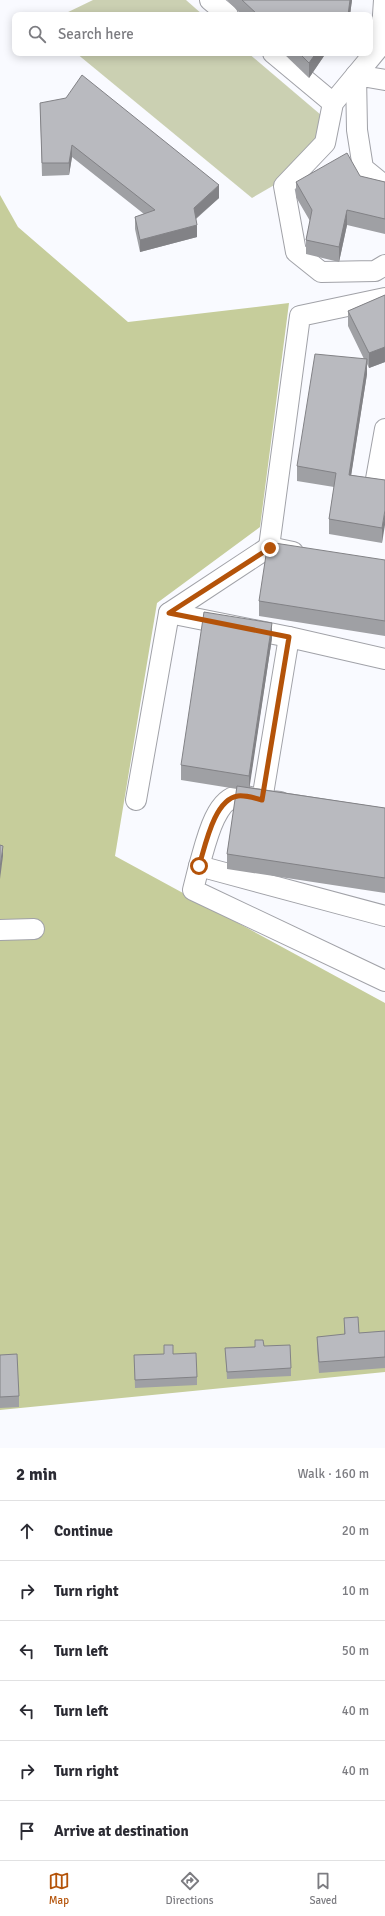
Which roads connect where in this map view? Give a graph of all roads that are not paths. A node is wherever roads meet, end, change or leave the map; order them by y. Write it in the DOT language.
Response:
graph roads {
  1 [pos="210,0"];
  2 [pos="384,0"];
  3 [pos="224,12"];
  4 [pos="373,55"];
  5 [pos="277,56"];
  6 [pos="372,56"];
  7 [pos="356,75"];
  8 [pos="385,80"];
  9 [pos="333,103"];
  10 [pos="385,186"];
  11 [pos="385,265"];
  12 [pos="385,298"];
  13 [pos="385,429"];
  14 [pos="385,489"];
  15 [pos="270,548"];
  16 [pos="308,555"];
  17 [pos="169,613"];
  18 [pos="289,637"];
  19 [pos="385,659"];
  20 [pos="136,800"];
  21 [pos="262,800"];
  22 [pos="301,805"];
  23 [pos="199,866"];
  24 [pos="385,916"];
  25 [pos="34,929"];
  26 [pos="0,930"];
  27 [pos="385,981"];
  1 -- 3 [label="street"];
  2 -- 4 [label="street"];
  5 -- 9 [label="street"];
  6 -- 7 [label="street"];
  7 -- 8 [label="street"];
  7 -- 9 [label="street"];
  7 -- 10 [label="street"];
  9 -- 11 [label="street"];
  12 -- 15 [label="street"];
  13 -- 14 [label="street"];
  15 -- 16 [label="street"];
  15 -- 17 [label="street"];
  17 -- 18 [label="street"];
  17 -- 20 [label="street"];
  18 -- 19 [label="street"];
  18 -- 21 [label="street"];
  21 -- 22 [label="street"];
  21 -- 23 [label="street"];
  23 -- 24 [label="street"];
  23 -- 27 [label="street"];
  25 -- 26 [label="street"];
}
